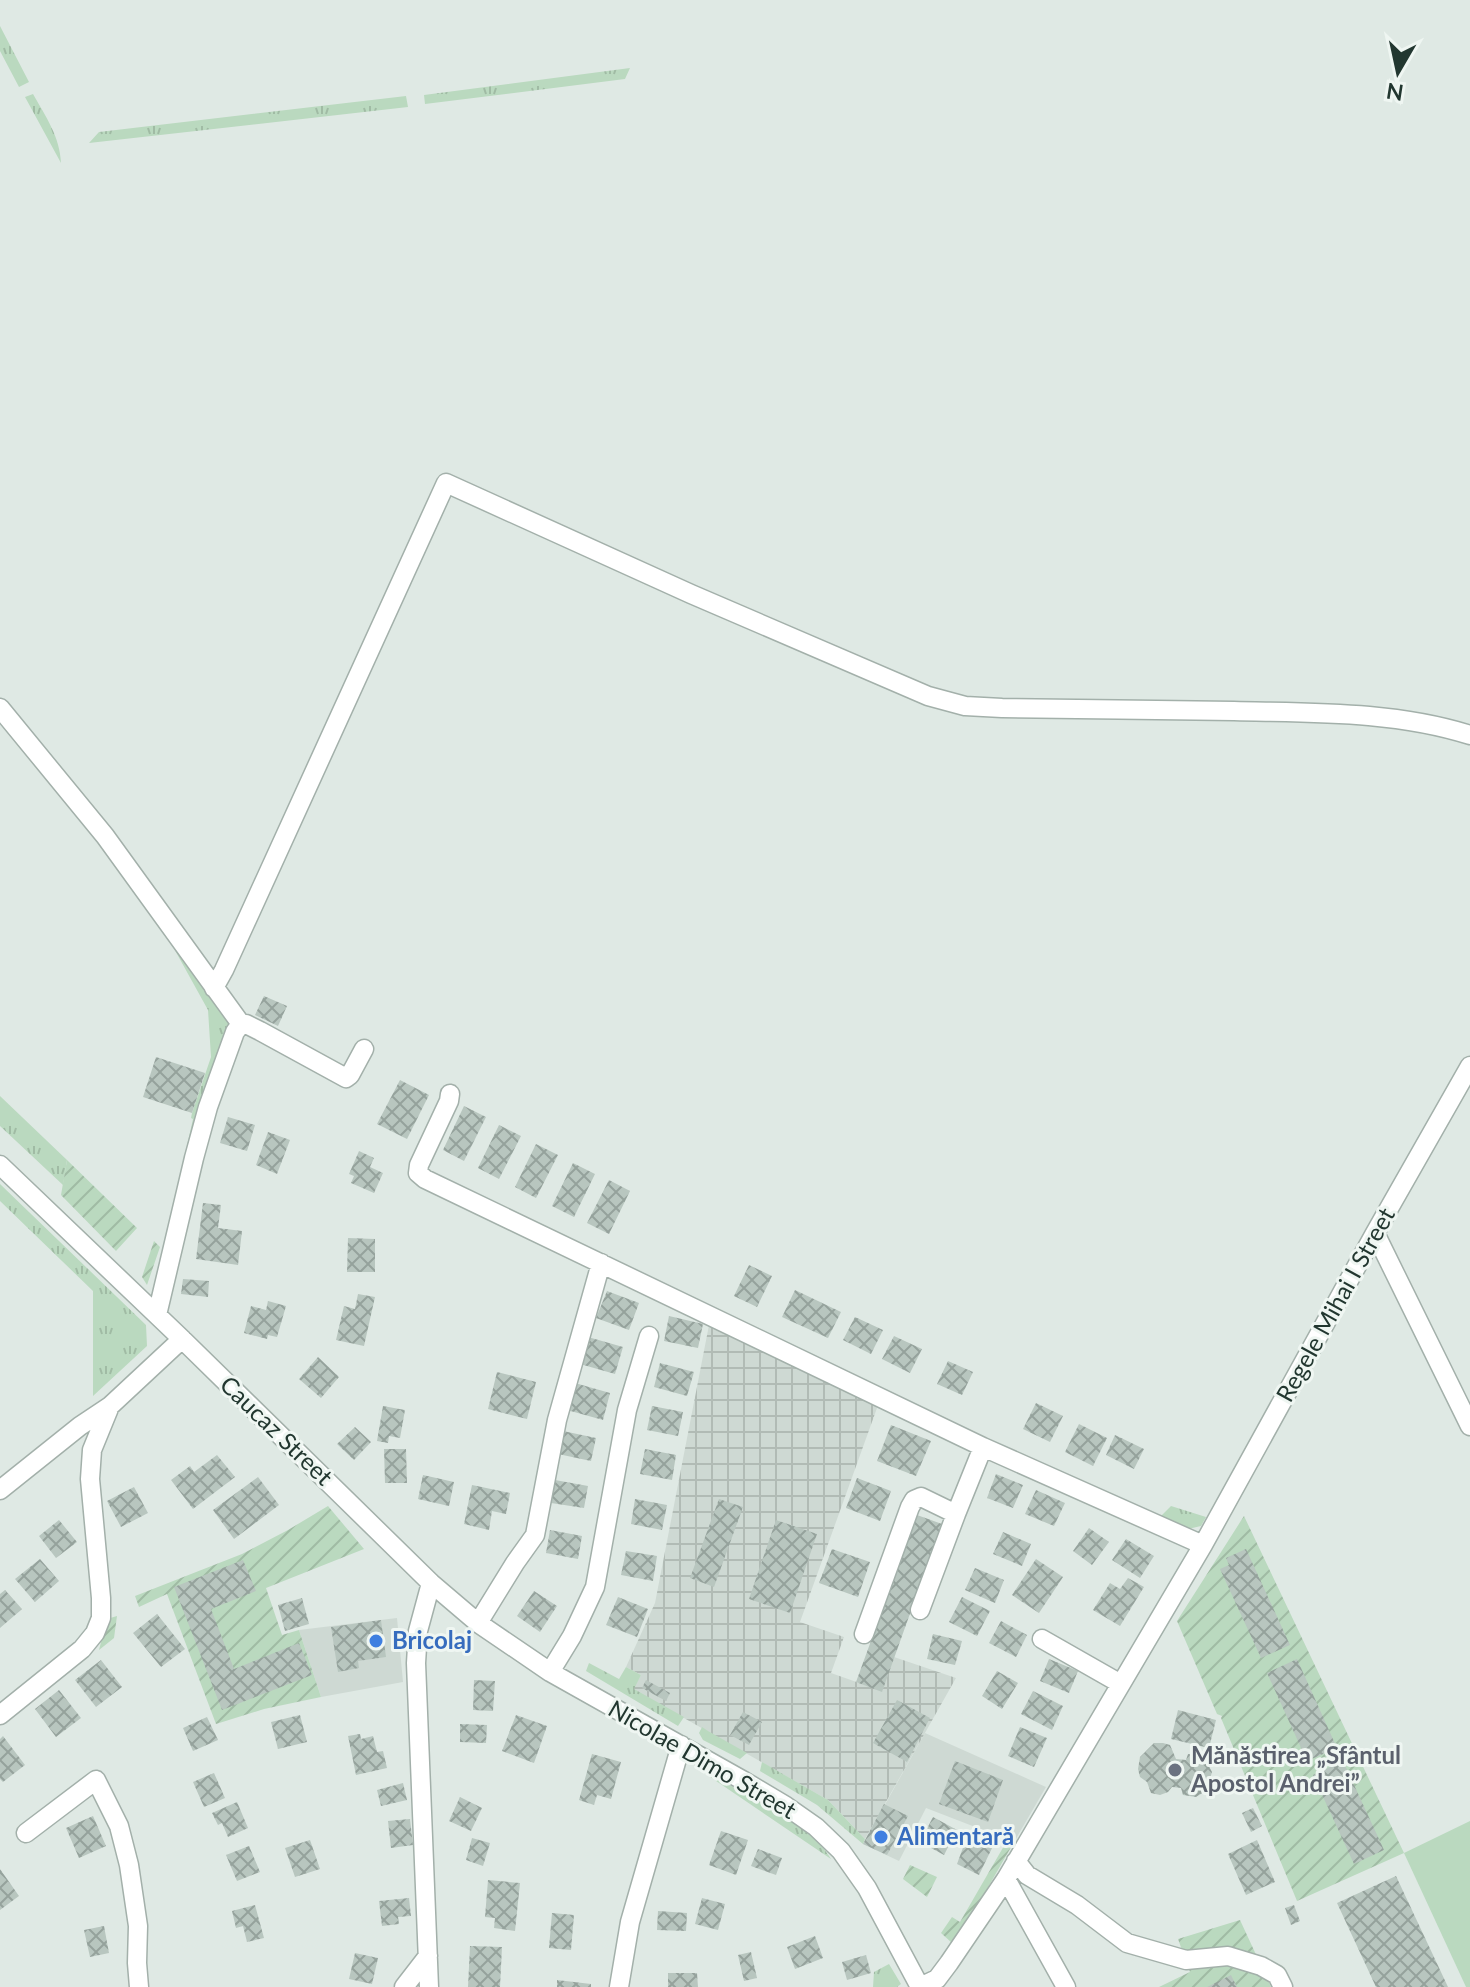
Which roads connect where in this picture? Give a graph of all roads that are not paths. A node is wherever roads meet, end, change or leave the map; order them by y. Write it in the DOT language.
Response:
graph roads {
  1 [pos="0,708"];
  2 [pos="1470,735"];
  3 [pos="214,988"];
  4 [pos="241,1024"];
  5 [pos="364,1049"];
  6 [pos="1470,1066"];
  7 [pos="450,1094"];
  8 [pos="0,1165"];
  9 [pos="1375,1233"];
  10 [pos="601,1263"];
  11 [pos="157,1315"];
  12 [pos="649,1336"];
  13 [pos="182,1339"];
  14 [pos="110,1406"];
  15 [pos="1470,1426"];
  16 [pos="983,1447"];
  17 [pos="0,1490"];
  18 [pos="956,1514"];
  19 [pos="1203,1545"];
  20 [pos="431,1583"];
  21 [pos="920,1610"];
  22 [pos="478,1623"];
  23 [pos="864,1634"];
  24 [pos="1042,1639"];
  25 [pos="550,1672"];
  26 [pos="1121,1684"];
  27 [pos="0,1715"];
  28 [pos="681,1745"];
  29 [pos="26,1833"];
  30 [pos="1016,1861"];
  31 [pos="1006,1879"];
  32 [pos="428,1956"];
  33 [pos="139,1987"];
  34 [pos="404,1987"];
  35 [pos="429,1987"];
  36 [pos="619,1987"];
  37 [pos="920,1987"];
  38 [pos="1066,1987"];
  39 [pos="1283,1987"];
  1 -- 3 [label="street"];
  2 -- 3 [label="street"];
  3 -- 4 [label="street"];
  4 -- 5 [label="street"];
  4 -- 11 [label="street"];
  6 -- 9 [label="street, Regele Mihai I Street"];
  7 -- 10 [label="street"];
  8 -- 11 [label="street, Caucaz Street"];
  9 -- 15 [label="street"];
  9 -- 19 [label="street, Regele Mihai I Street"];
  10 -- 16 [label="street"];
  10 -- 22 [label="street"];
  11 -- 13 [label="street, Caucaz Street"];
  12 -- 25 [label="street"];
  13 -- 14 [label="street"];
  13 -- 20 [label="street, Caucaz Street"];
  14 -- 17 [label="street"];
  14 -- 27 [label="street"];
  16 -- 18 [label="street"];
  16 -- 19 [label="street"];
  18 -- 21 [label="street"];
  18 -- 23 [label="street"];
  19 -- 26 [label="street, Nicolae Dimo Street"];
  20 -- 22 [label="street, Nicolae Dimo Street"];
  20 -- 32 [label="street"];
  22 -- 25 [label="street, Nicolae Dimo Street"];
  24 -- 26 [label="street"];
  25 -- 28 [label="street, Nicolae Dimo Street"];
  26 -- 30 [label="street, Nicolae Dimo Street"];
  28 -- 36 [label="street"];
  28 -- 37 [label="street, Nicolae Dimo Street"];
  29 -- 33 [label="street"];
  30 -- 31 [label="street, Nicolae Dimo Street"];
  30 -- 39 [label="street"];
  31 -- 37 [label="street, Nicolae Dimo Street"];
  31 -- 38 [label="street"];
  32 -- 34 [label="street"];
  32 -- 35 [label="street"];
}
